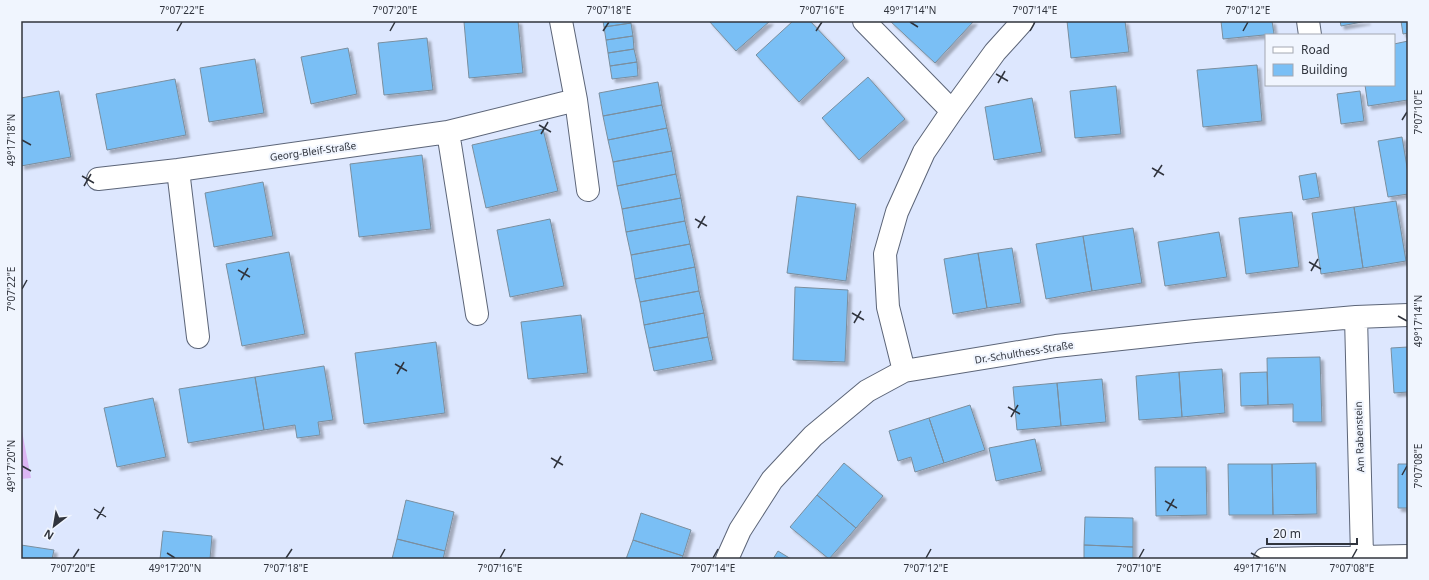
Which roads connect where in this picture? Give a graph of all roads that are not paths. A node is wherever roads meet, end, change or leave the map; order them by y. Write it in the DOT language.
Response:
graph roads {
  1 [pos="561,21"];
  2 [pos="864,21"];
  3 [pos="1023,21"];
  4 [pos="1308,21"];
  5 [pos="1310,34"];
  6 [pos="576,100"];
  7 [pos="952,111"];
  8 [pos="448,132"];
  9 [pos="178,170"];
  10 [pos="98,179"];
  11 [pos="588,190"];
  12 [pos="477,314"];
  13 [pos="1408,315"];
  14 [pos="1356,317"];
  15 [pos="198,337"];
  16 [pos="904,371"];
  17 [pos="1362,556"];
  18 [pos="1408,556"];
  19 [pos="727,559"];
  20 [pos="1265,559"];
  1 -- 6 [label="street"];
  2 -- 7 [label="street"];
  3 -- 7 [label="street"];
  4 -- 5 [label="street"];
  6 -- 8 [label="street, Georg-Bleif-Straße"];
  6 -- 11 [label="street"];
  7 -- 16 [label="street"];
  8 -- 9 [label="street, Georg-Bleif-Straße"];
  8 -- 12 [label="street"];
  9 -- 10 [label="street, Georg-Bleif-Straße"];
  9 -- 15 [label="street"];
  13 -- 14 [label="street, Dr.-Schulthess-Straße"];
  14 -- 16 [label="street, Dr.-Schulthess-Straße"];
  14 -- 17 [label="street, Am Rabenstein"];
  16 -- 19 [label="street, Dr.-Schulthess-Straße"];
  17 -- 18 [label="street"];
  17 -- 20 [label="street"];
}
